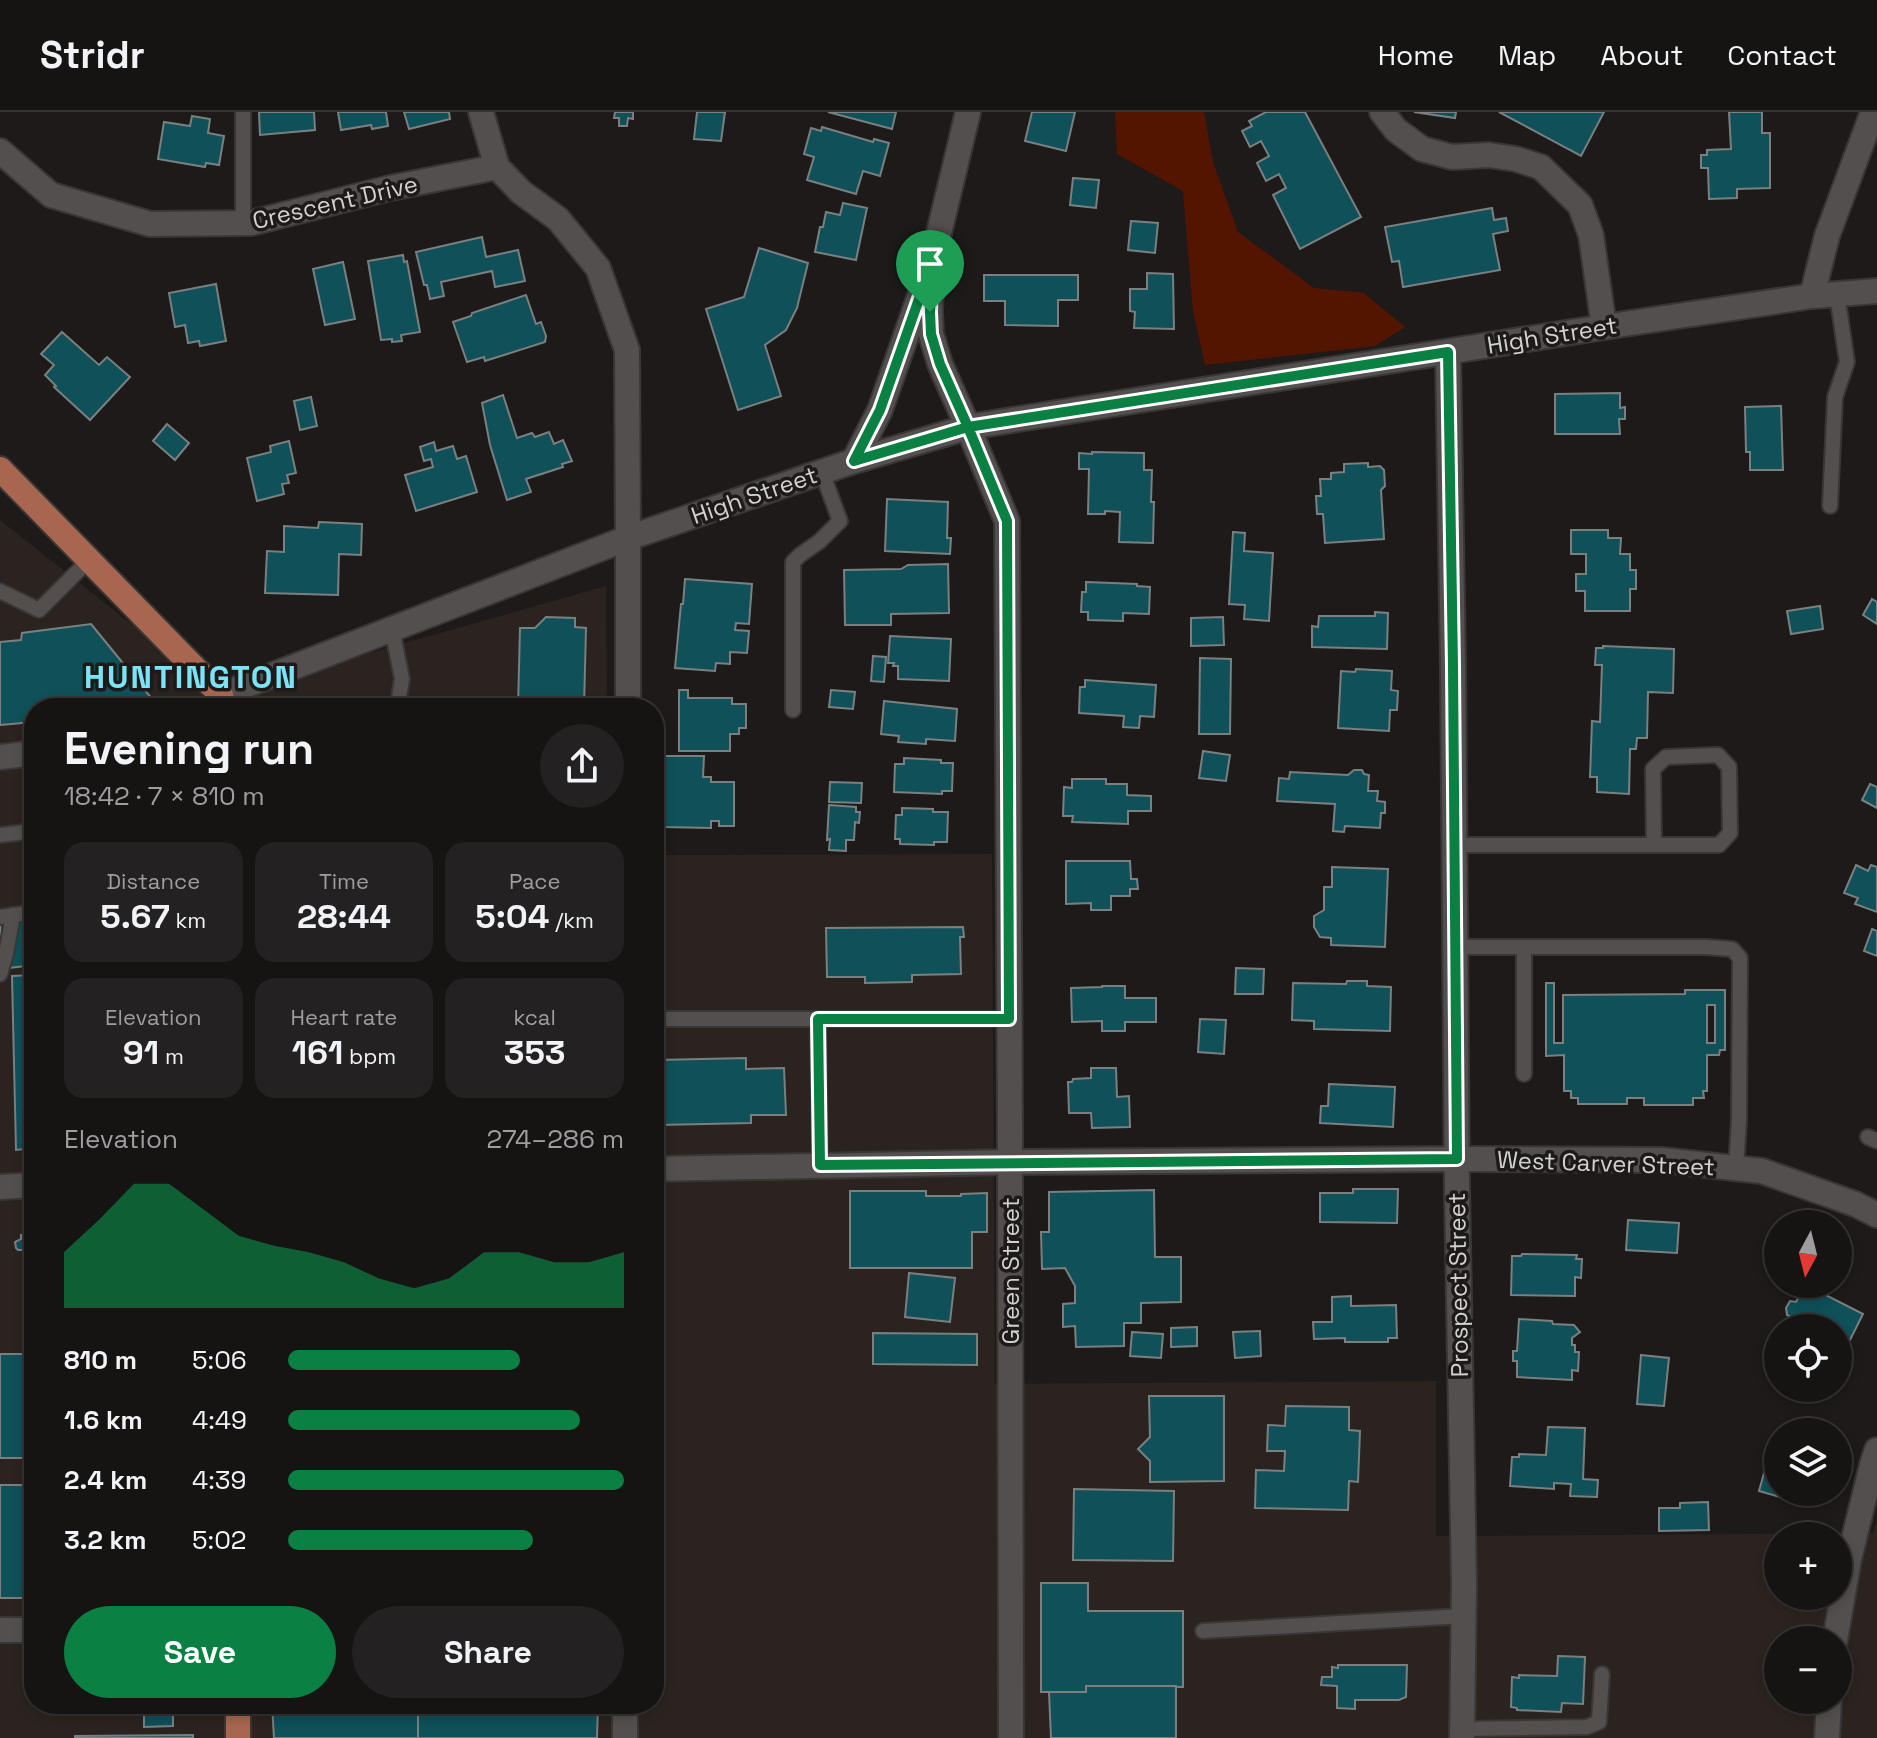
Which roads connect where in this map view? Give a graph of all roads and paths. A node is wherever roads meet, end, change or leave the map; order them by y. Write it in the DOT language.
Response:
graph roads {
  1 [pos="243,112"];
  2 [pos="481,112"];
  3 [pos="968,112"];
  4 [pos="1382,112"];
  5 [pos="1873,112"];
  6 [pos="0,151"];
  7 [pos="497,167"];
  8 [pos="243,223"];
  9 [pos="932,262"];
  10 [pos="1877,291"];
  11 [pos="1837,294"];
  12 [pos="1812,296"];
  13 [pos="1604,327"];
  14 [pos="1448,352"];
  15 [pos="968,427"];
  16 [pos="854,461"];
  17 [pos="0,469"];
  18 [pos="822,472"];
  19 [pos="1830,506"];
  20 [pos="628,538"];
  21 [pos="89,560"];
  22 [pos="0,591"];
  23 [pos="392,629"];
  24 [pos="213,698"];
  25 [pos="232,698"];
  26 [pos="399,698"];
  27 [pos="628,698"];
  28 [pos="793,710"];
  29 [pos="24,754"];
  30 [pos="0,757"];
  31 [pos="24,832"];
  32 [pos="0,835"];
  33 [pos="1454,845"];
  34 [pos="1654,845"];
  35 [pos="6,916"];
  36 [pos="1455,947"];
  37 [pos="1524,947"];
  38 [pos="0,974"];
  39 [pos="664,1019"];
  40 [pos="818,1019"];
  41 [pos="1009,1019"];
  42 [pos="1524,1074"];
  43 [pos="1457,1159"];
  44 [pos="1011,1162"];
  45 [pos="820,1165"];
  46 [pos="1736,1168"];
  47 [pos="664,1169"];
  48 [pos="24,1186"];
  49 [pos="0,1187"];
  50 [pos="1877,1215"];
  51 [pos="1877,1450"];
  52 [pos="1463,1616"];
  53 [pos="1837,1626"];
  54 [pos="0,1630"];
  55 [pos="24,1630"];
  56 [pos="1203,1631"];
  57 [pos="1602,1674"];
  58 [pos="238,1714"];
  59 [pos="625,1714"];
  60 [pos="1828,1714"];
  61 [pos="1462,1733"];
  62 [pos="238,1738"];
  63 [pos="625,1738"];
  64 [pos="1011,1738"];
  65 [pos="1827,1738"];
  1 -- 8 [label="lane"];
  2 -- 7 [label="street"];
  3 -- 9 [label="street"];
  4 -- 13 [label="street"];
  5 -- 12 [label="street"];
  6 -- 8 [label="street, Crescent Drive"];
  7 -- 8 [label="street, Crescent Drive"];
  7 -- 20 [label="street"];
  9 -- 15 [label="street, Green Street"];
  9 -- 16 [label="street"];
  10 -- 11 [label="street, High Street"];
  11 -- 12 [label="street, High Street"];
  11 -- 19 [label="lane"];
  12 -- 13 [label="street, High Street"];
  13 -- 14 [label="street, High Street"];
  14 -- 15 [label="street, High Street"];
  14 -- 33 [label="street, Prospect Street"];
  15 -- 16 [label="street, High Street"];
  15 -- 41 [label="street, Green Street"];
  16 -- 18 [label="street, High Street"];
  17 -- 21 [label="main road"];
  18 -- 20 [label="street, High Street"];
  18 -- 28 [label="lane"];
  20 -- 23 [label="street, High Street"];
  20 -- 27 [label="street"];
  21 -- 22 [label="lane"];
  21 -- 24 [label="main road"];
  23 -- 25 [label="street, High Street"];
  23 -- 26 [label="lane"];
  29 -- 30 [label="street"];
  31 -- 32 [label="lane"];
  33 -- 34 [label="lane"];
  33 -- 36 [label="street, Prospect Street"];
  34 -- 34 [label="lane"];
  35 -- 38 [label="lane"];
  36 -- 37 [label="lane"];
  36 -- 43 [label="street, Prospect Street"];
  37 -- 42 [label="lane"];
  37 -- 46 [label="lane"];
  39 -- 40 [label="lane"];
  40 -- 41 [label="lane"];
  40 -- 45 [label="lane"];
  41 -- 44 [label="street, Green Street"];
  43 -- 44 [label="street, West Carver Street"];
  43 -- 46 [label="street, West Carver Street"];
  43 -- 52 [label="street, Prospect Street"];
  44 -- 45 [label="street, West Carver Street"];
  44 -- 64 [label="street, Green Street"];
  45 -- 47 [label="street, West Carver Street"];
  46 -- 50 [label="street, West Carver Street"];
  48 -- 49 [label="street"];
  51 -- 53 [label="street"];
  52 -- 56 [label="lane"];
  52 -- 61 [label="street, Prospect Street"];
  54 -- 55 [label="street"];
  57 -- 61 [label="lane"];
  58 -- 62 [label="main road"];
  59 -- 63 [label="street"];
  60 -- 65 [label="street"];
}
